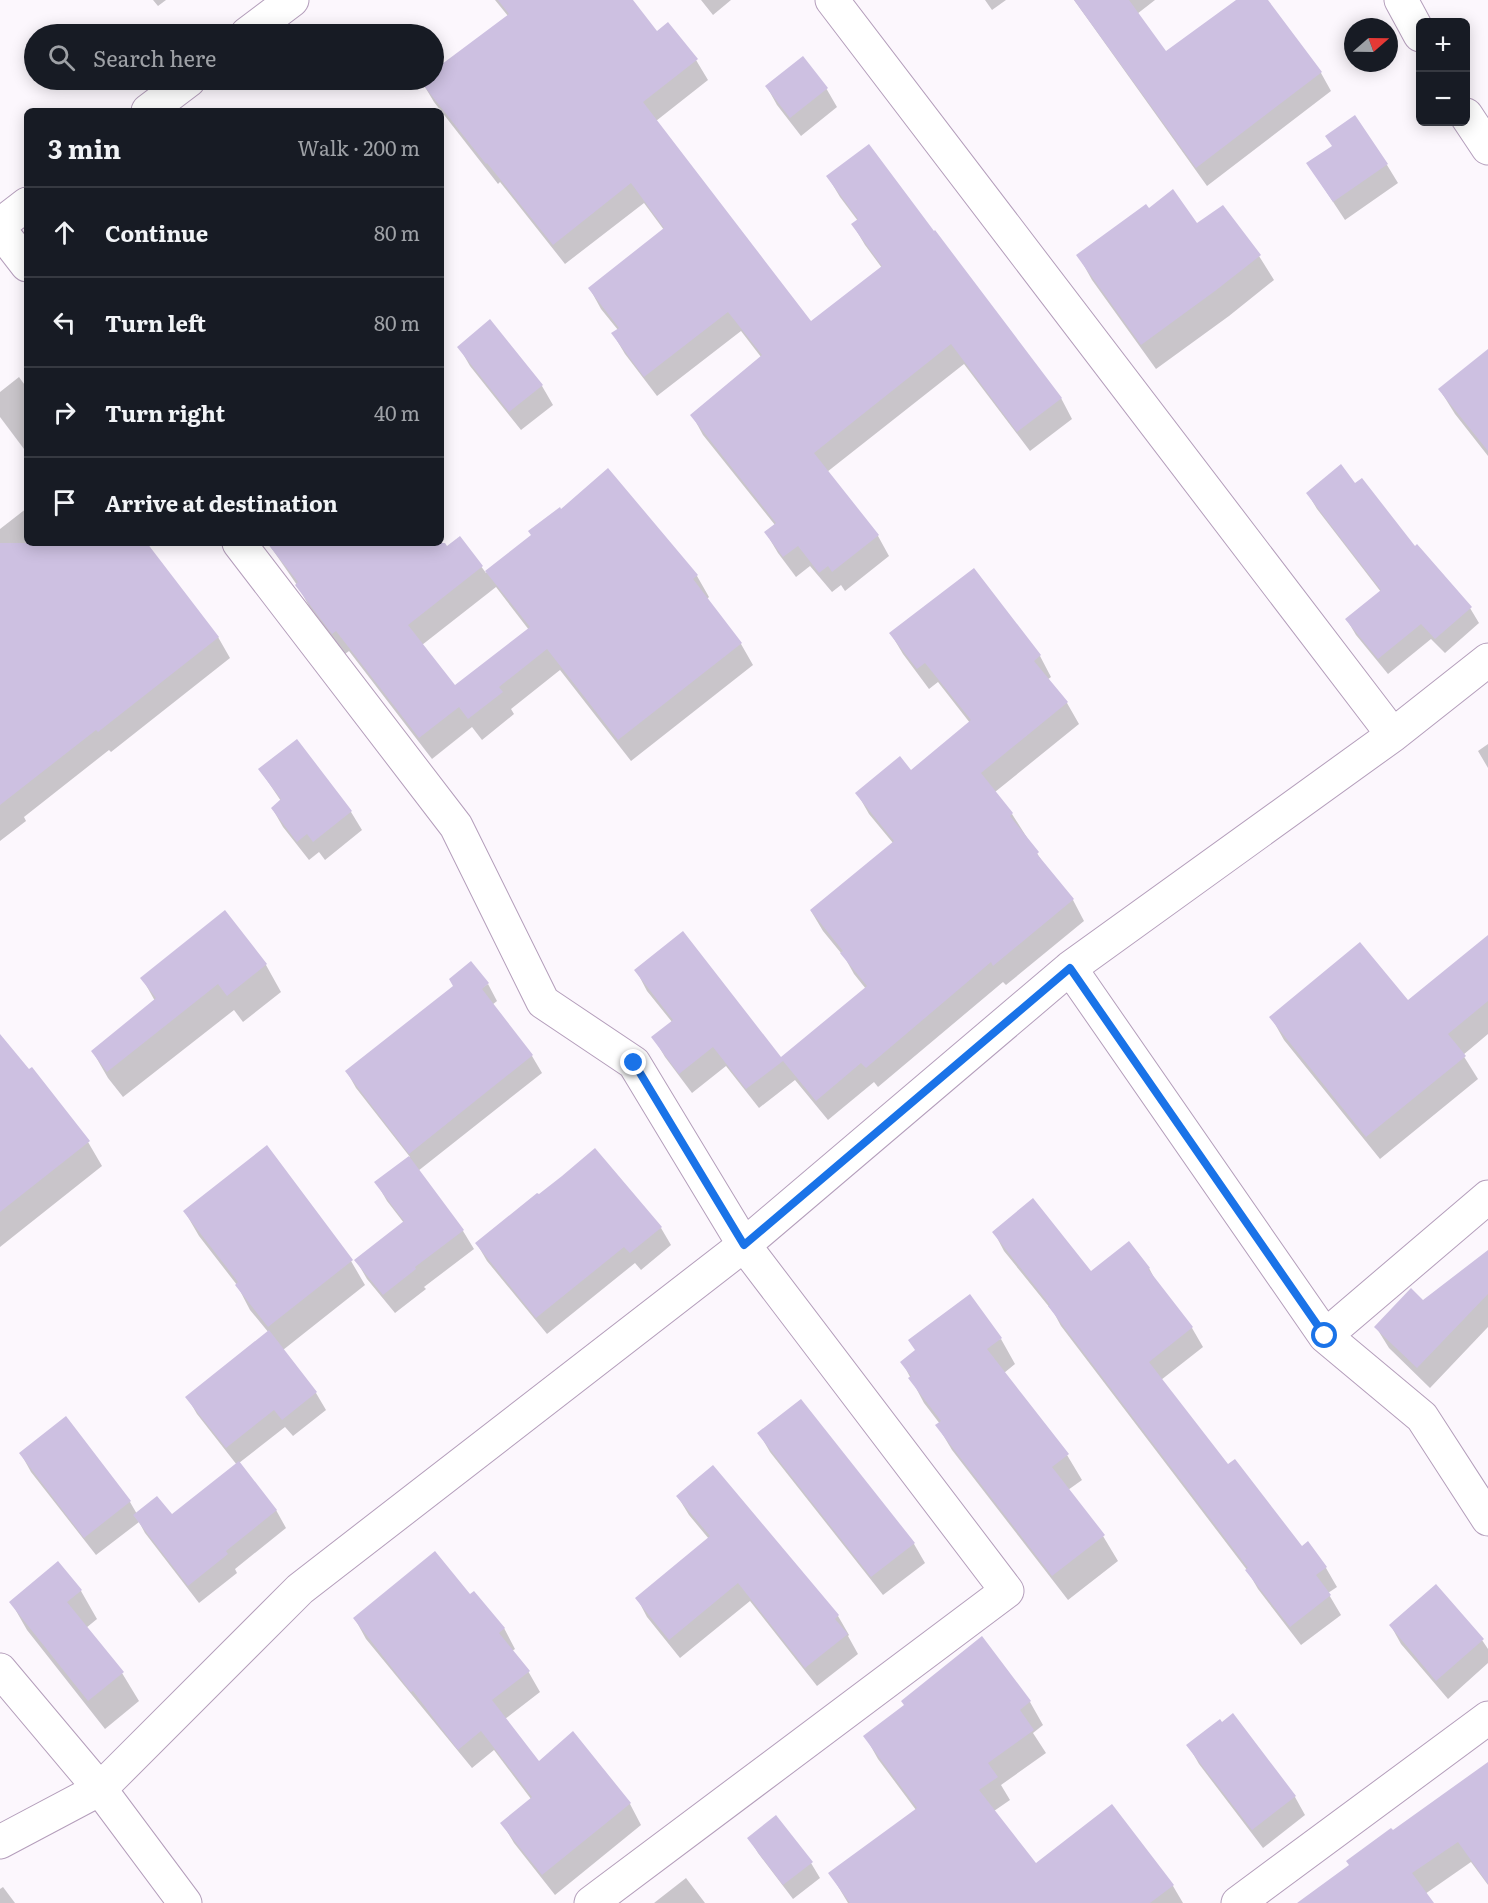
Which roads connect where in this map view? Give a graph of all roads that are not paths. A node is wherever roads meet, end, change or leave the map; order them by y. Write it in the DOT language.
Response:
graph roads {
  1 [pos="292,0"];
  2 [pos="832,0"];
  3 [pos="1401,0"];
  4 [pos="260,24"];
  5 [pos="1416,28"];
  6 [pos="176,90"];
  7 [pos="152,108"];
  8 [pos="1470,121"];
  9 [pos="1488,148"];
  10 [pos="24,206"];
  11 [pos="0,225"];
  12 [pos="0,230"];
  13 [pos="24,261"];
  14 [pos="241,546"];
  15 [pos="1488,660"];
  16 [pos="1393,735"];
  17 [pos="1070,968"];
  18 [pos="1488,1197"];
  19 [pos="744,1245"];
  20 [pos="1325,1336"];
  21 [pos="1488,1519"];
  22 [pos="0,1670"];
  23 [pos="1488,1718"];
  24 [pos="100,1789"];
  25 [pos="0,1842"];
  26 [pos="185,1903"];
  27 [pos="591,1903"];
  28 [pos="1238,1903"];
  1 -- 4 [label="street"];
  2 -- 16 [label="street"];
  3 -- 5 [label="street"];
  6 -- 7 [label="street"];
  8 -- 9 [label="street"];
  10 -- 11 [label="street"];
  12 -- 13 [label="street"];
  14 -- 19 [label="street"];
  15 -- 16 [label="street"];
  16 -- 17 [label="street"];
  17 -- 19 [label="street"];
  17 -- 20 [label="street"];
  18 -- 20 [label="street"];
  19 -- 24 [label="street"];
  19 -- 27 [label="street"];
  20 -- 21 [label="street"];
  22 -- 24 [label="street"];
  23 -- 28 [label="street"];
  24 -- 25 [label="street"];
  24 -- 26 [label="street"];
}
